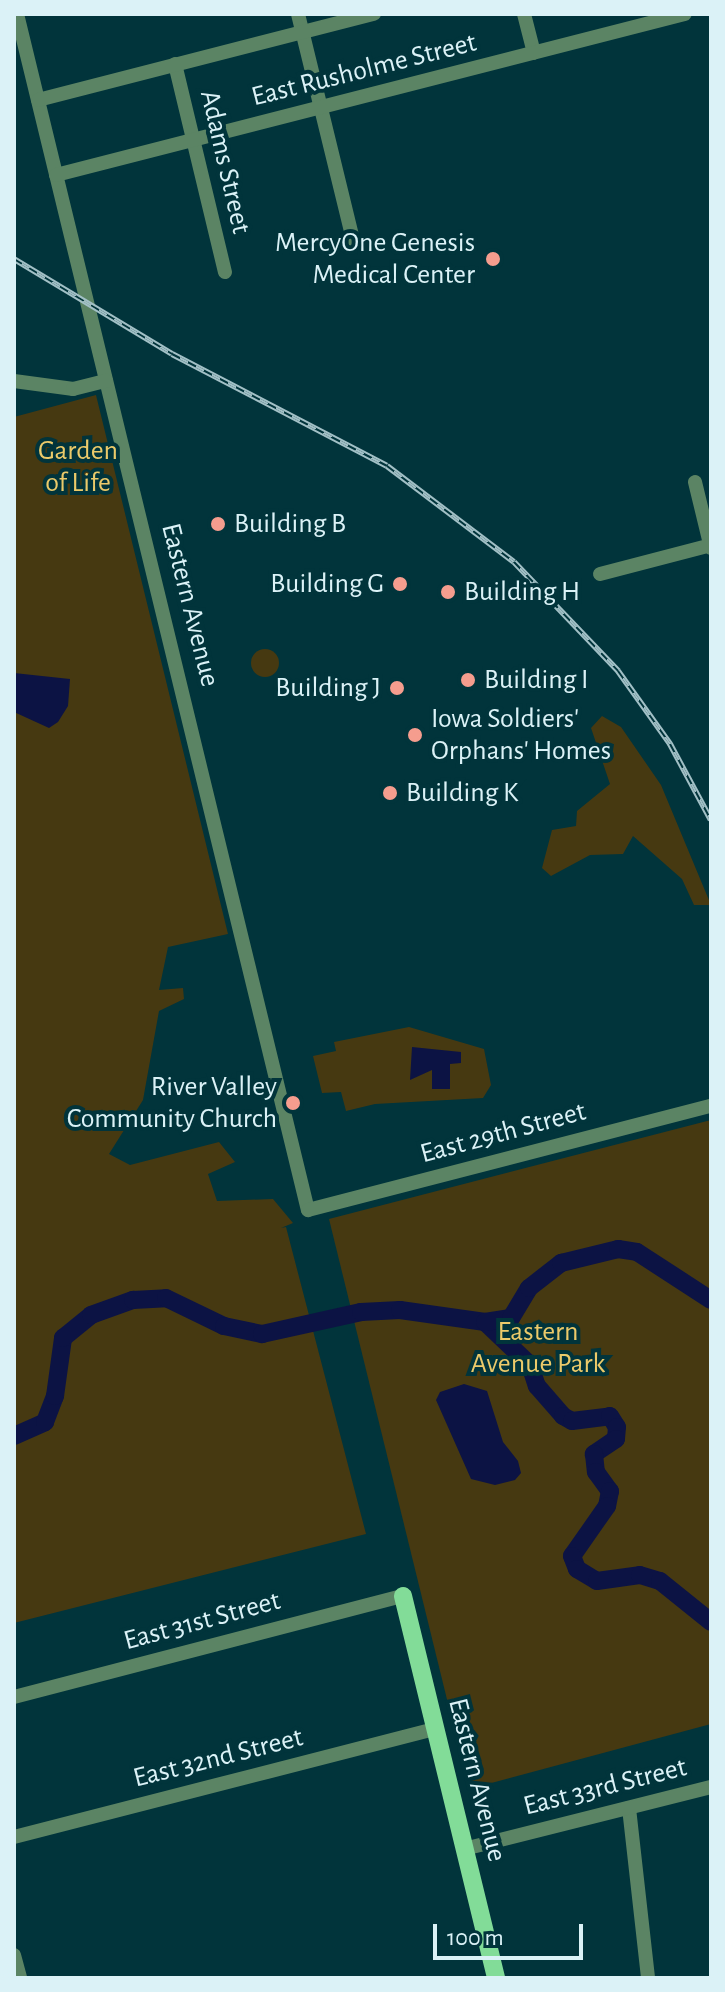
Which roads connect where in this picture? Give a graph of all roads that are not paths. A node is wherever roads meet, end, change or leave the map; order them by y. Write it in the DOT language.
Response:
graph roads {
  1 [pos="17,14"];
  2 [pos="298,14"];
  3 [pos="374,14"];
  4 [pos="524,14"];
  5 [pos="685,14"];
  6 [pos="302,32"];
  7 [pos="534,53"];
  8 [pos="175,64"];
  9 [pos="38,100"];
  10 [pos="321,108"];
  11 [pos="193,140"];
  12 [pos="56,175"];
  13 [pos="353,239"];
  14 [pos="225,272"];
  15 [pos="14,381"];
  16 [pos="106,381"];
  17 [pos="695,482"];
  18 [pos="711,546"];
  19 [pos="600,574"];
  20 [pos="711,1106"];
  21 [pos="308,1210"];
  22 [pos="403,1596"];
  23 [pos="14,1697"];
  24 [pos="435,1729"];
  25 [pos="711,1787"];
  26 [pos="629,1808"];
  27 [pos="14,1837"];
  28 [pos="464,1849"];
  29 [pos="14,1955"];
  30 [pos="20,1978"];
  31 [pos="496,1978"];
  32 [pos="648,1978"];
  1 -- 9 [label="street, Eastern Avenue"];
  2 -- 6 [label="street"];
  3 -- 6 [label="street"];
  4 -- 7 [label="street"];
  5 -- 7 [label="street, East Rusholme Street"];
  6 -- 8 [label="street"];
  6 -- 10 [label="street"];
  7 -- 10 [label="street, East Rusholme Street"];
  8 -- 9 [label="street"];
  8 -- 11 [label="street, Adams Street"];
  9 -- 12 [label="street, Eastern Avenue"];
  10 -- 11 [label="street, East Rusholme Street"];
  10 -- 13 [label="street"];
  11 -- 12 [label="street, East Rusholme Street"];
  11 -- 14 [label="street, Adams Street"];
  12 -- 16 [label="street, Eastern Avenue"];
  15 -- 16 [label="street"];
  16 -- 21 [label="street, Eastern Avenue"];
  17 -- 18 [label="street"];
  18 -- 19 [label="street"];
  20 -- 21 [label="street, East 29th Street"];
  22 -- 23 [label="street, East 31st Street"];
  22 -- 24 [label="main road, Eastern Avenue"];
  24 -- 27 [label="street, East 32nd Street"];
  24 -- 28 [label="main road, Eastern Avenue"];
  25 -- 26 [label="street, East 33rd Street"];
  26 -- 28 [label="street, East 33rd Street"];
  26 -- 32 [label="street"];
  28 -- 31 [label="main road, Eastern Avenue"];
  29 -- 30 [label="street"];
}
